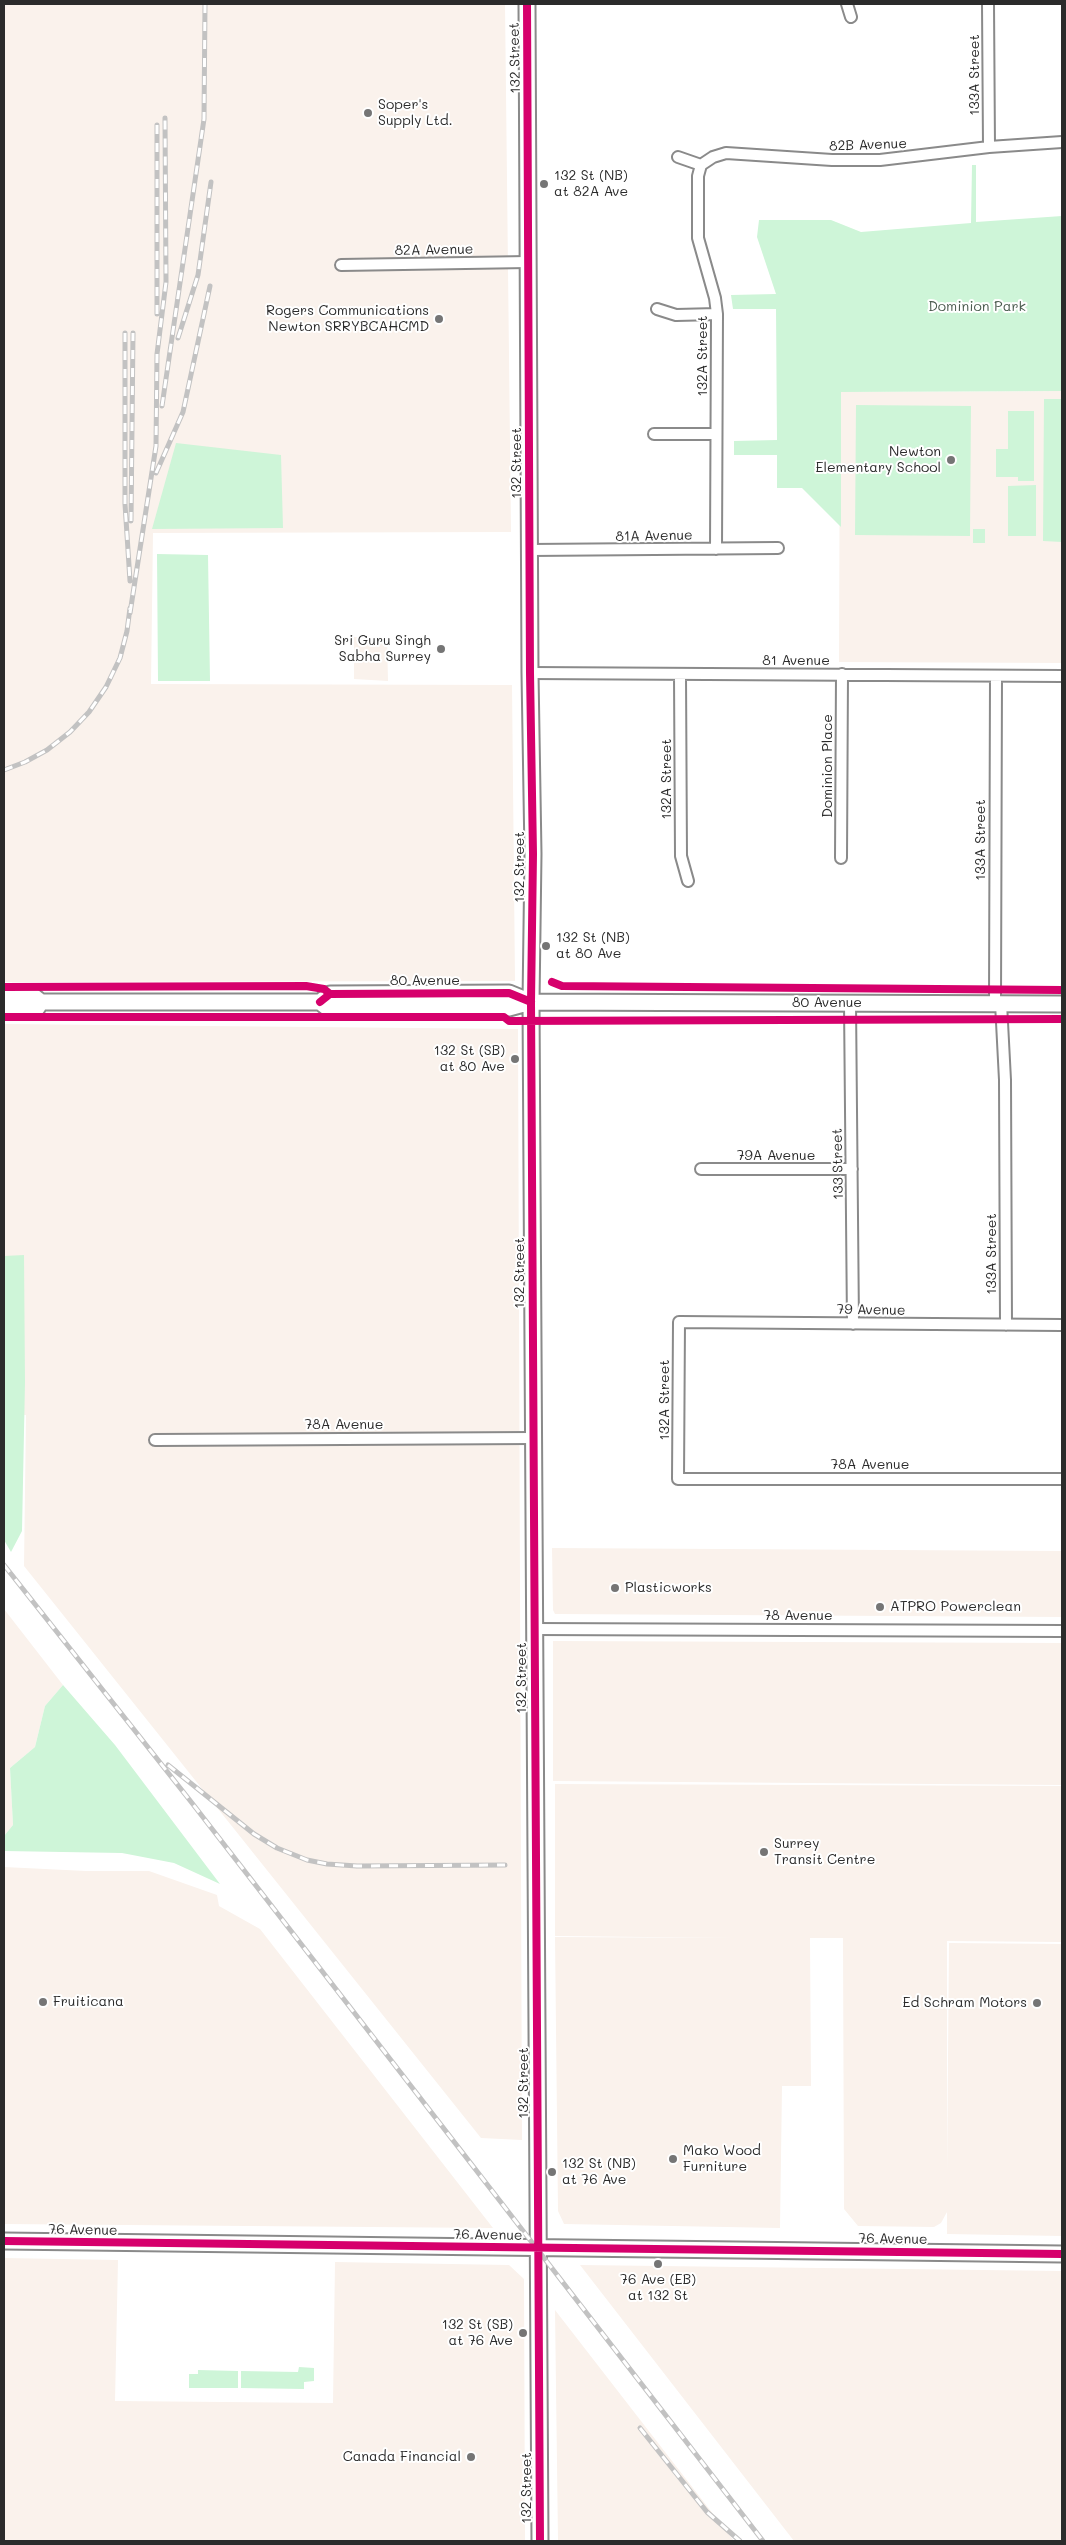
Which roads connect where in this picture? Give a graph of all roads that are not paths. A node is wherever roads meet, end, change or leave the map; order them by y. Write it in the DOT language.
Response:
graph roads {
  1 [pos="527,4"];
  2 [pos="847,4"];
  3 [pos="988,4"];
  4 [pos="851,16"];
  5 [pos="1062,142"];
  6 [pos="989,147"];
  7 [pos="678,157"];
  8 [pos="701,165"];
  9 [pos="528,262"];
  10 [pos="341,265"];
  11 [pos="658,308"];
  12 [pos="717,314"];
  13 [pos="654,434"];
  14 [pos="716,434"];
  15 [pos="778,548"];
  16 [pos="716,549"];
  17 [pos="530,550"];
  18 [pos="530,673"];
  19 [pos="842,674"];
  20 [pos="680,675"];
  21 [pos="1062,676"];
  22 [pos="996,677"];
  23 [pos="841,858"];
  24 [pos="688,881"];
  25 [pos="4,995"];
  26 [pos="41,1002"];
  27 [pos="531,1002"];
  28 [pos="850,1003"];
  29 [pos="998,1003"];
  30 [pos="1062,1004"];
  31 [pos="4,1008"];
  32 [pos="700,1170"];
  33 [pos="852,1170"];
  34 [pos="679,1322"];
  35 [pos="853,1324"];
  36 [pos="1006,1325"];
  37 [pos="1062,1325"];
  38 [pos="534,1438"];
  39 [pos="155,1440"];
  40 [pos="678,1479"];
  41 [pos="1062,1479"];
  42 [pos="534,1629"];
  43 [pos="1062,1631"];
  44 [pos="4,2241"];
  45 [pos="538,2248"];
  46 [pos="1062,2254"];
  47 [pos="540,2541"];
  1 -- 9 [label="main road, 132 Street"];
  2 -- 4 [label="street"];
  3 -- 6 [label="street, 133A Street"];
  5 -- 6 [label="street, 82B Avenue"];
  6 -- 8 [label="street, 82B Avenue"];
  7 -- 8 [label="street"];
  8 -- 12 [label="street, 132A Street"];
  9 -- 10 [label="street, 82A Avenue"];
  9 -- 17 [label="main road, 132 Street"];
  11 -- 12 [label="street"];
  12 -- 14 [label="street, 132A Street"];
  13 -- 14 [label="street"];
  14 -- 16 [label="street, 132A Street"];
  15 -- 16 [label="street, 81A Avenue"];
  16 -- 17 [label="street, 81A Avenue"];
  17 -- 18 [label="main road, 132 Street"];
  18 -- 20 [label="street, 81 Avenue"];
  18 -- 27 [label="main road, 132 Street"];
  19 -- 20 [label="street, 81 Avenue"];
  19 -- 22 [label="street, 81 Avenue"];
  19 -- 23 [label="street, Dominion Place"];
  20 -- 24 [label="street, 132A Street"];
  21 -- 22 [label="street, 81 Avenue"];
  22 -- 29 [label="street, 133A Street"];
  25 -- 26 [label="main road, 80 Avenue"];
  26 -- 27 [label="main road, 80 Avenue"];
  26 -- 31 [label="main road, 80 Avenue"];
  27 -- 28 [label="main road, 80 Avenue"];
  27 -- 38 [label="main road, 132 Street"];
  28 -- 29 [label="main road, 80 Avenue"];
  28 -- 33 [label="street, 133 Street"];
  29 -- 30 [label="main road, 80 Avenue"];
  29 -- 36 [label="street, 133A Street"];
  32 -- 33 [label="street, 79A Avenue"];
  33 -- 35 [label="street, 133 Street"];
  34 -- 35 [label="street, 79 Avenue"];
  34 -- 40 [label="street, 132A Street"];
  35 -- 36 [label="street, 79 Avenue"];
  36 -- 37 [label="street, 79 Avenue"];
  38 -- 39 [label="street, 78A Avenue"];
  38 -- 42 [label="main road, 132 Street"];
  40 -- 41 [label="street, 78A Avenue"];
  42 -- 43 [label="street, 78 Avenue"];
  42 -- 45 [label="main road, 132 Street"];
  44 -- 45 [label="main road, 76 Avenue"];
  45 -- 46 [label="main road, 76 Avenue"];
  45 -- 47 [label="main road, 132 Street"];
}
